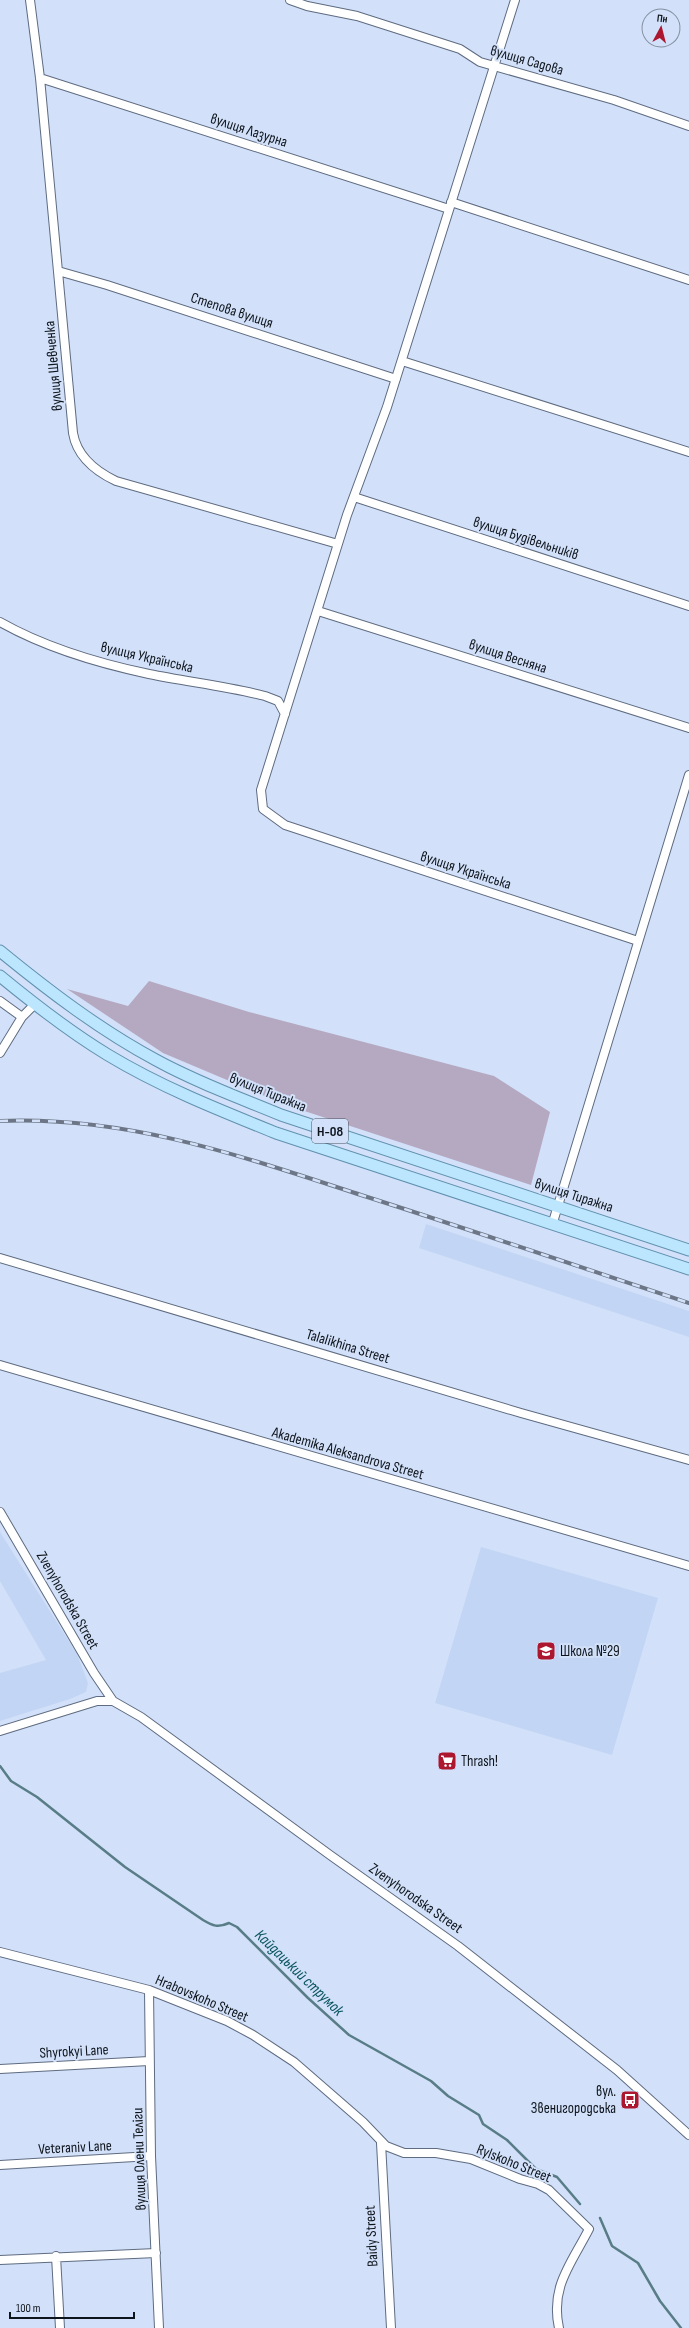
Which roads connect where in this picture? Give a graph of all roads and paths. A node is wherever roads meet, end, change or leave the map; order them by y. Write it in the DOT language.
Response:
graph roads {
  1 [pos="30,0"];
  2 [pos="290,0"];
  3 [pos="516,0"];
  4 [pos="493,66"];
  5 [pos="40,78"];
  6 [pos="689,126"];
  7 [pos="450,205"];
  8 [pos="58,271"];
  9 [pos="689,280"];
  10 [pos="402,361"];
  11 [pos="396,379"];
  12 [pos="689,452"];
  13 [pos="354,497"];
  14 [pos="338,544"];
  15 [pos="689,606"];
  16 [pos="318,611"];
  17 [pos="0,622"];
  18 [pos="285,714"];
  19 [pos="689,728"];
  20 [pos="689,776"];
  21 [pos="638,941"];
  22 [pos="0,951"];
  23 [pos="0,976"];
  24 [pos="48,990"];
  25 [pos="0,1001"];
  26 [pos="35,1004"];
  27 [pos="22,1017"];
  28 [pos="0,1053"];
  29 [pos="557,1206"];
  30 [pos="553,1222"];
  31 [pos="689,1250"];
  32 [pos="0,1258"];
  33 [pos="689,1268"];
  34 [pos="0,1365"];
  35 [pos="689,1460"];
  36 [pos="0,1512"];
  37 [pos="689,1566"];
  38 [pos="113,1701"];
  39 [pos="0,1731"];
  40 [pos="0,1952"];
  41 [pos="149,1990"];
  42 [pos="149,2061"];
  43 [pos="0,2069"];
  44 [pos="689,2135"];
  45 [pos="381,2143"];
  46 [pos="151,2156"];
  47 [pos="0,2165"];
  48 [pos="156,2253"];
  49 [pos="56,2256"];
  50 [pos="0,2260"];
  51 [pos="60,2328"];
  52 [pos="159,2328"];
  53 [pos="391,2328"];
  54 [pos="559,2328"];
  1 -- 5 [label="street, вулиця Шевченка"];
  2 -- 4 [label="street, вулиця Садова"];
  3 -- 4 [label="street, вулиця Українська"];
  4 -- 6 [label="street, вулиця Садова"];
  4 -- 7 [label="street, вулиця Українська"];
  5 -- 7 [label="street, вулиця Лазурна"];
  5 -- 8 [label="street, вулиця Шевченка"];
  7 -- 9 [label="street, вулиця Лазурна"];
  7 -- 10 [label="street, вулиця Українська"];
  8 -- 11 [label="street, Степова вулиця"];
  8 -- 14 [label="street, вулиця Шевченка"];
  10 -- 11 [label="street, вулиця Українська"];
  10 -- 12 [label="street"];
  11 -- 13 [label="street, вулиця Українська"];
  13 -- 14 [label="street, вулиця Українська"];
  13 -- 15 [label="street, вулиця Будівельників"];
  14 -- 16 [label="street, вулиця Українська"];
  16 -- 18 [label="street, вулиця Українська"];
  16 -- 19 [label="street, вулиця Весняна"];
  17 -- 18 [label="street, вулиця Українська"];
  18 -- 21 [label="street, вулиця Українська"];
  20 -- 21 [label="street"];
  21 -- 29 [label="street"];
  22 -- 24 [label="main road, вулиця Тиражна / Н-08"];
  23 -- 26 [label="main road, Н-08"];
  24 -- 26 [label="main road"];
  24 -- 29 [label="main road, вулиця Тиражна / Н-08"];
  25 -- 27 [label="street"];
  26 -- 27 [label="street"];
  26 -- 30 [label="main road, Н-08"];
  27 -- 28 [label="street"];
  29 -- 30 [label="street"];
  29 -- 31 [label="main road, вулиця Тиражна / Н-08"];
  30 -- 33 [label="main road, Н-08"];
  32 -- 35 [label="street, Talalikhina Street"];
  34 -- 37 [label="street, Akademika Aleksandrova Street"];
  36 -- 38 [label="street, Zvenyhorodska Street"];
  38 -- 39 [label="street"];
  38 -- 44 [label="street, Zvenyhorodska Street"];
  40 -- 41 [label="street, Hrabovskoho Street"];
  41 -- 42 [label="street, вулиця Олени Теліги"];
  41 -- 45 [label="street, Hrabovskoho Street"];
  42 -- 43 [label="street, Shyrokyi Lane"];
  42 -- 46 [label="street, вулиця Олени Теліги"];
  45 -- 53 [label="street, Baidy Street"];
  45 -- 54 [label="street, Rylskoho Street"];
  46 -- 47 [label="street, Veteraniv Lane"];
  46 -- 48 [label="street, вулиця Олени Теліги"];
  48 -- 49 [label="street"];
  48 -- 52 [label="street, вулиця Олени Теліги"];
  49 -- 50 [label="street"];
  49 -- 51 [label="street"];
}
